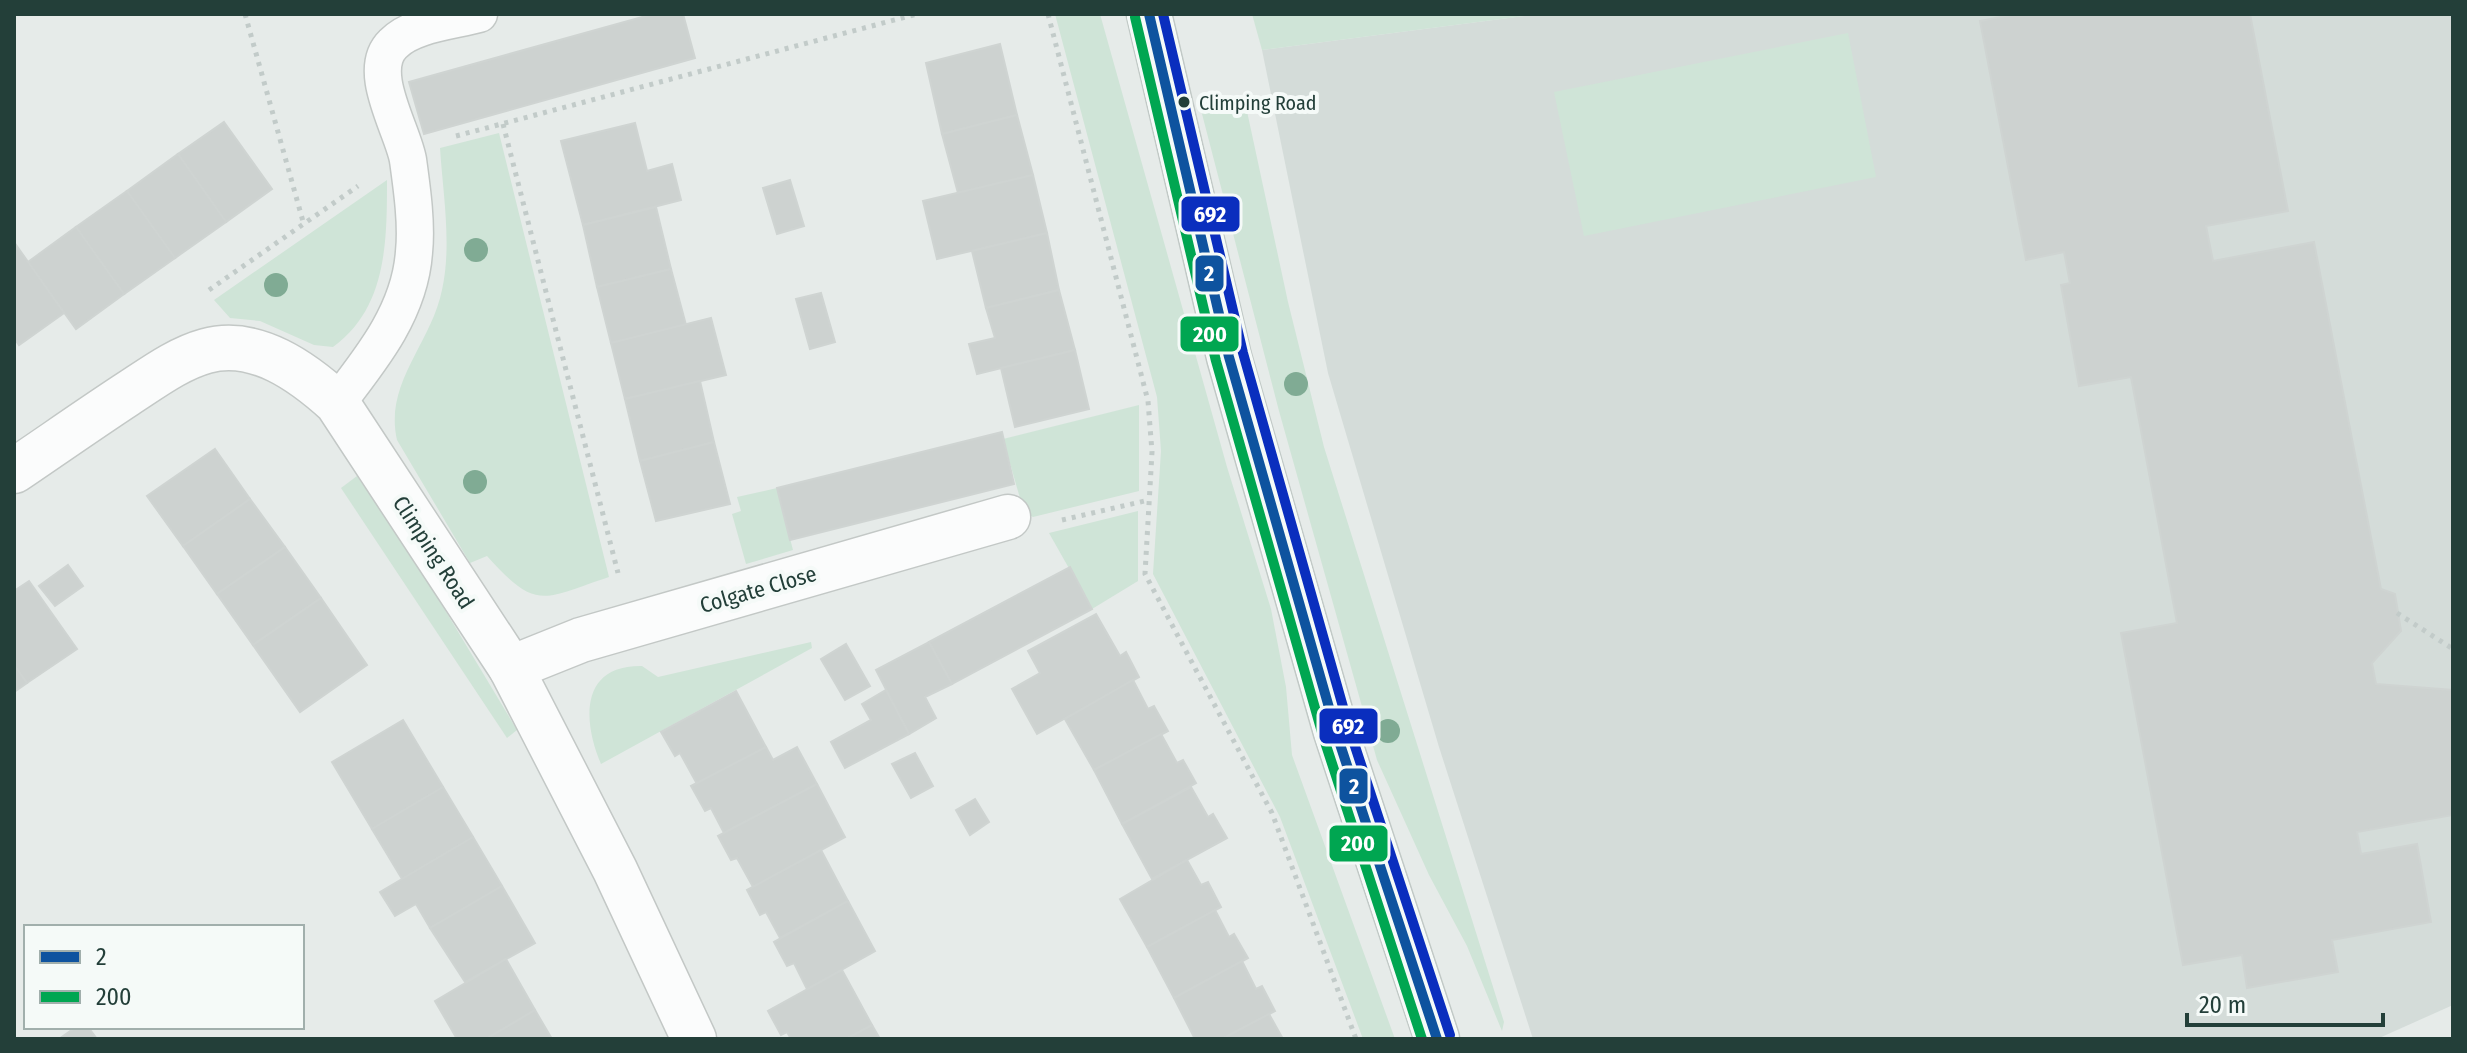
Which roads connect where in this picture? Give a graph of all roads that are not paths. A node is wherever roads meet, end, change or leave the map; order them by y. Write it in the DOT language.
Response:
graph roads {
  1 [pos="479,14"];
  2 [pos="1149,14"];
  3 [pos="337,403"];
  4 [pos="14,471"];
  5 [pos="1008,517"];
  6 [pos="511,668"];
  7 [pos="694,1039"];
  8 [pos="1437,1039"];
  1 -- 3 [label="lane"];
  2 -- 8 [label="street"];
  3 -- 4 [label="street, Climping Road"];
  3 -- 6 [label="street, Climping Road"];
  5 -- 6 [label="street, Colgate Close"];
  6 -- 7 [label="street, Climping Road"];
}
